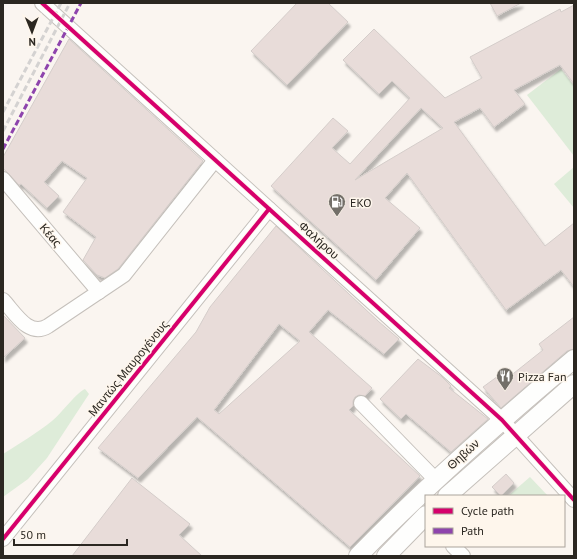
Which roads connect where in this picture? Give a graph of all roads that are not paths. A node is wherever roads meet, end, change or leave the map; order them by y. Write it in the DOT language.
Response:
graph roads {
  1 [pos="42,3"];
  2 [pos="215,160"];
  3 [pos="3,179"];
  4 [pos="269,209"];
  5 [pos="99,292"];
  6 [pos="3,300"];
  7 [pos="574,359"];
  8 [pos="574,384"];
  9 [pos="361,403"];
  10 [pos="502,420"];
  11 [pos="516,434"];
  12 [pos="435,479"];
  13 [pos="449,495"];
  14 [pos="574,500"];
  15 [pos="425,518"];
  16 [pos="3,539"];
  17 [pos="454,547"];
  18 [pos="358,556"];
  19 [pos="386,556"];
  20 [pos="463,556"];
  1 -- 2 [label="street, Φαλήρου"];
  2 -- 4 [label="street, Φαλήρου"];
  2 -- 5 [label="street"];
  3 -- 5 [label="street, Κέας"];
  4 -- 10 [label="street, Φαλήρου"];
  4 -- 16 [label="street, Μαντώς Μαυρογένους"];
  5 -- 6 [label="street"];
  7 -- 10 [label="main road, Θηβών"];
  8 -- 11 [label="main road, Θηβών"];
  9 -- 12 [label="street"];
  10 -- 11 [label="street, Φαλήρου"];
  10 -- 12 [label="main road, Θηβών"];
  11 -- 13 [label="main road, Θηβών"];
  11 -- 14 [label="street, Φαλήρου"];
  12 -- 18 [label="main road, Θηβών"];
  15 -- 19 [label="main road"];
  17 -- 20 [label="street"];
}
